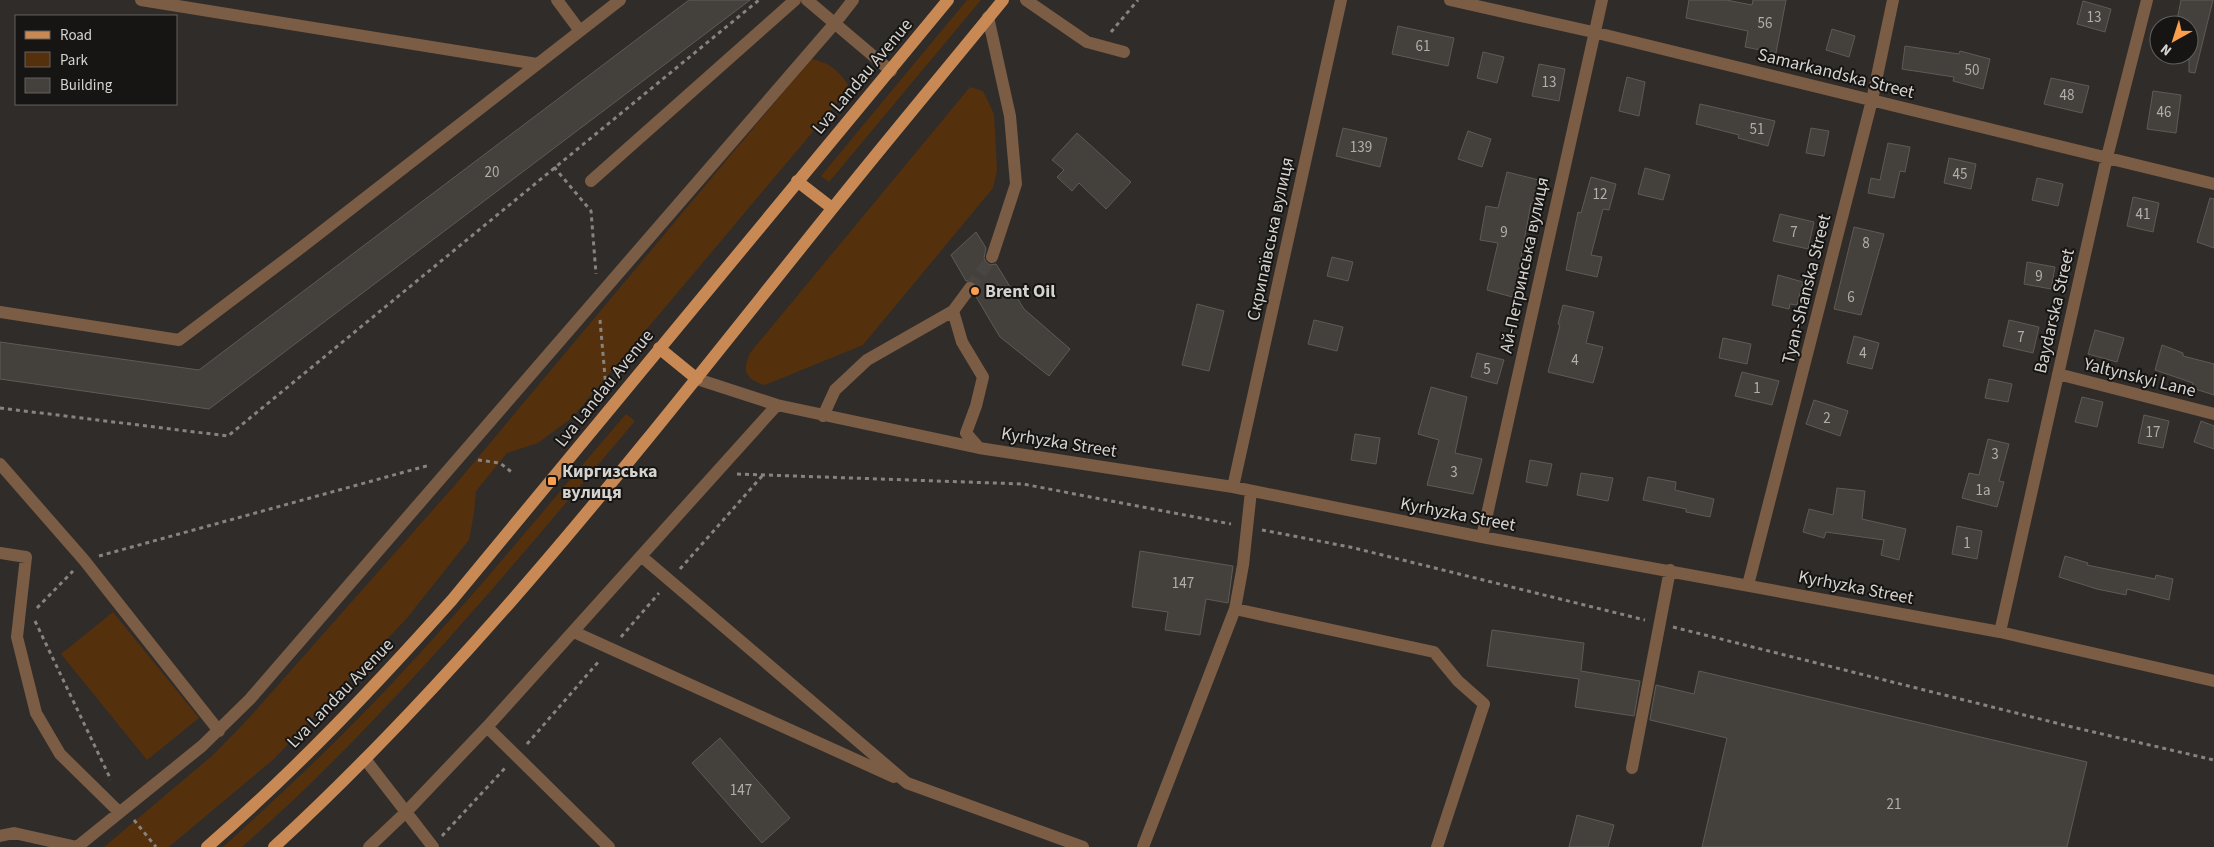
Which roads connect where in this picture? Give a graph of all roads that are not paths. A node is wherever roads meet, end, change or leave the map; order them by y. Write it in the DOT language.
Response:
graph roads {
  1 [pos="141,0"];
  2 [pos="557,0"];
  3 [pos="620,0"];
  4 [pos="795,0"];
  5 [pos="807,0"];
  6 [pos="853,0"];
  7 [pos="948,0"];
  8 [pos="1002,0"];
  9 [pos="1026,0"];
  10 [pos="1341,0"];
  11 [pos="1450,0"];
  12 [pos="1602,0"];
  13 [pos="1893,0"];
  14 [pos="2147,0"];
  15 [pos="988,17"];
  16 [pos="835,24"];
  17 [pos="580,31"];
  18 [pos="1593,32"];
  19 [pos="1124,52"];
  20 [pos="537,64"];
  21 [pos="891,70"];
  22 [pos="1872,100"];
  23 [pos="2107,157"];
  24 [pos="591,181"];
  25 [pos="797,181"];
  26 [pos="2214,184"];
  27 [pos="832,208"];
  28 [pos="992,257"];
  29 [pos="970,288"];
  30 [pos="953,311"];
  31 [pos="0,312"];
  32 [pos="659,348"];
  33 [pos="2058,374"];
  34 [pos="697,379"];
  35 [pos="777,405"];
  36 [pos="2214,414"];
  37 [pos="823,416"];
  38 [pos="979,448"];
  39 [pos="0,464"];
  40 [pos="1233,486"];
  41 [pos="1251,490"];
  42 [pos="1482,537"];
  43 [pos="0,553"];
  44 [pos="641,556"];
  45 [pos="1670,570"];
  46 [pos="1748,585"];
  47 [pos="1236,609"];
  48 [pos="574,632"];
  49 [pos="2000,632"];
  50 [pos="2214,681"];
  51 [pos="487,728"];
  52 [pos="219,731"];
  53 [pos="365,759"];
  54 [pos="1632,768"];
  55 [pos="907,783"];
  56 [pos="122,810"];
  57 [pos="406,812"];
  58 [pos="0,836"];
  59 [pos="77,847"];
  60 [pos="207,847"];
  61 [pos="274,847"];
  62 [pos="369,847"];
  63 [pos="433,847"];
  64 [pos="610,847"];
  65 [pos="1082,847"];
  66 [pos="1143,847"];
  67 [pos="1437,847"];
  1 -- 20 [label="street"];
  2 -- 17 [label="street"];
  3 -- 17 [label="street"];
  4 -- 24 [label="street"];
  5 -- 16 [label="street"];
  6 -- 16 [label="street"];
  7 -- 21 [label="main road, Lva Landau Avenue"];
  8 -- 15 [label="main road"];
  9 -- 19 [label="street"];
  10 -- 40 [label="street, Скрипаївська вулиця"];
  11 -- 18 [label="street, Samarkandska Street"];
  12 -- 18 [label="street, Ай-Петринська вулиця"];
  13 -- 22 [label="street, Tyan-Shanska Street"];
  14 -- 23 [label="street, Baydarska Street"];
  15 -- 27 [label="main road"];
  15 -- 28 [label="street"];
  16 -- 21 [label="street"];
  16 -- 52 [label="street"];
  17 -- 20 [label="street"];
  18 -- 22 [label="street, Samarkandska Street"];
  18 -- 42 [label="street, Ай-Петринська вулиця"];
  20 -- 31 [label="street"];
  21 -- 25 [label="main road, Lva Landau Avenue"];
  22 -- 23 [label="street, Samarkandska Street"];
  22 -- 46 [label="street, Tyan-Shanska Street"];
  23 -- 26 [label="street, Samarkandska Street"];
  23 -- 33 [label="street, Baydarska Street"];
  25 -- 27 [label="main road"];
  25 -- 32 [label="main road, Lva Landau Avenue"];
  27 -- 34 [label="main road"];
  29 -- 30 [label="street"];
  30 -- 37 [label="street"];
  30 -- 38 [label="street"];
  32 -- 34 [label="main road"];
  32 -- 60 [label="main road, Lva Landau Avenue"];
  33 -- 36 [label="street, Yaltynskyi Lane"];
  33 -- 49 [label="street, Baydarska Street"];
  34 -- 35 [label="street, Kyrhyzka Street"];
  34 -- 53 [label="main road"];
  35 -- 37 [label="street, Kyrhyzka Street"];
  35 -- 44 [label="street"];
  37 -- 38 [label="street, Kyrhyzka Street"];
  38 -- 40 [label="street, Kyrhyzka Street"];
  39 -- 52 [label="street"];
  40 -- 41 [label="street, Kyrhyzka Street"];
  41 -- 42 [label="street, Kyrhyzka Street"];
  41 -- 47 [label="street"];
  42 -- 45 [label="street, Kyrhyzka Street"];
  43 -- 56 [label="street"];
  44 -- 48 [label="street"];
  44 -- 55 [label="street"];
  45 -- 46 [label="street, Kyrhyzka Street"];
  45 -- 54 [label="street"];
  46 -- 49 [label="street, Kyrhyzka Street"];
  47 -- 66 [label="street"];
  47 -- 67 [label="street"];
  48 -- 51 [label="street"];
  48 -- 55 [label="street"];
  49 -- 50 [label="street, Kyrhyzka Street"];
  51 -- 57 [label="street"];
  51 -- 64 [label="street"];
  52 -- 56 [label="street"];
  53 -- 57 [label="street"];
  53 -- 61 [label="main road"];
  55 -- 65 [label="street"];
  56 -- 59 [label="street"];
  57 -- 62 [label="street"];
  57 -- 63 [label="street"];
  58 -- 59 [label="street"];
}
